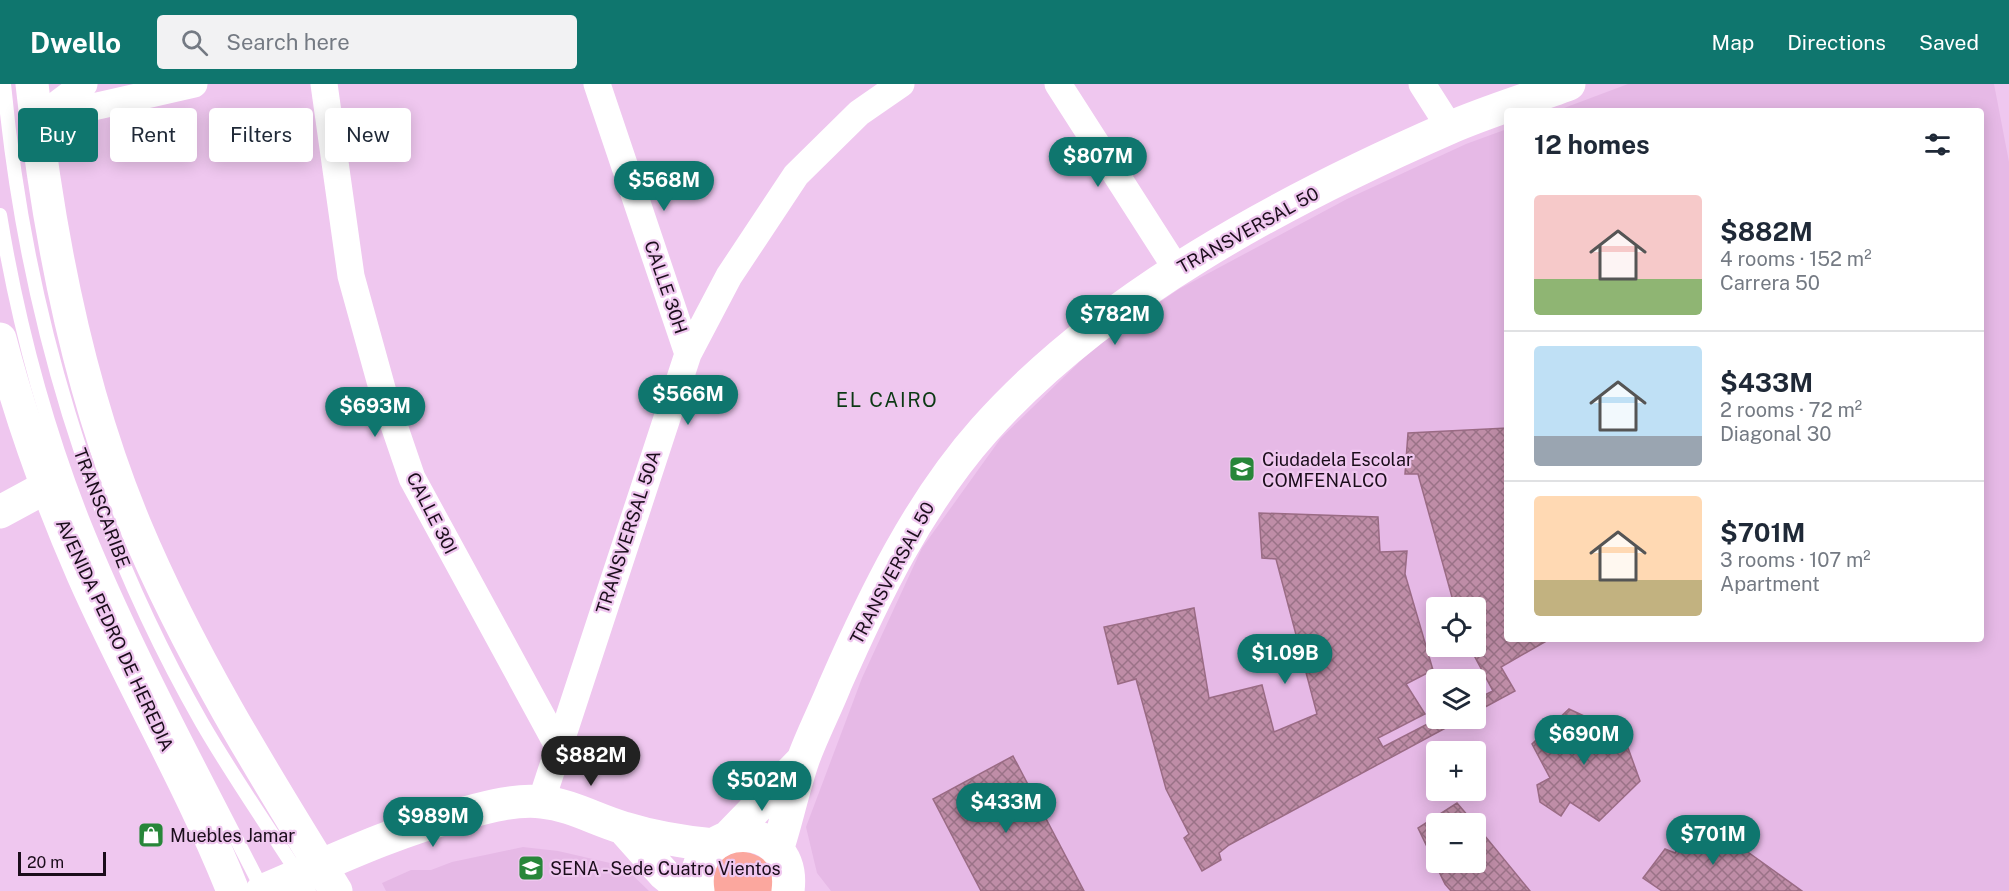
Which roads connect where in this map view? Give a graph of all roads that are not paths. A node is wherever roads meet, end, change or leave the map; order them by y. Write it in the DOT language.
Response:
graph roads {
  1 [pos="4,84"];
  2 [pos="32,84"];
  3 [pos="84,84"];
  4 [pos="194,84"];
  5 [pos="324,84"];
  6 [pos="597,84"];
  7 [pos="901,84"];
  8 [pos="1058,84"];
  9 [pos="1422,84"];
  10 [pos="1569,84"];
  11 [pos="35,108"];
  12 [pos="52,108"];
  13 [pos="89,108"];
  14 [pos="1504,108"];
  15 [pos="1504,108"];
  16 [pos="1450,128"];
  17 [pos="42,162"];
  18 [pos="0,215"];
  19 [pos="1176,268"];
  20 [pos="0,339"];
  21 [pos="688,354"];
  22 [pos="48,486"];
  23 [pos="0,512"];
  24 [pos="558,746"];
  25 [pos="803,761"];
  26 [pos="541,802"];
  27 [pos="622,828"];
  28 [pos="722,841"];
  29 [pos="777,850"];
  30 [pos="316,881"];
  31 [pos="792,888"];
  32 [pos="233,891"];
  33 [pos="262,891"];
  34 [pos="685,891"];
  35 [pos="699,891"];
  1 -- 30 [label="lane, TRANSCARIBE"];
  2 -- 11 [label="main road"];
  3 -- 12 [label="street"];
  4 -- 13 [label="street"];
  5 -- 24 [label="street, CALLE 30I"];
  6 -- 21 [label="street, CALLE 30H"];
  7 -- 21 [label="street, TRANSVERSAL 50A"];
  8 -- 19 [label="street"];
  9 -- 16 [label="street"];
  10 -- 15 [label="main road, TRANSVERSAL 50"];
  14 -- 16 [label="main road, TRANSVERSAL 50"];
  16 -- 19 [label="main road, TRANSVERSAL 50"];
  17 -- 30 [label="main road"];
  18 -- 33 [label="lane, TRANSCARIBE"];
  19 -- 25 [label="main road, TRANSVERSAL 50"];
  20 -- 22 [label="main road, AVENIDA PEDRO DE HEREDIA"];
  21 -- 24 [label="street, TRANSVERSAL 50A"];
  22 -- 23 [label="main road"];
  22 -- 32 [label="main road, AVENIDA PEDRO DE HEREDIA"];
  24 -- 26 [label="street, TRANSVERSAL 50A"];
  25 -- 28 [label="main road, TRANSVERSAL 50"];
  25 -- 29 [label="main road, TRANSVERSAL 50"];
  26 -- 27 [label="main road"];
  26 -- 30 [label="main road"];
  27 -- 28 [label="main road"];
  27 -- 34 [label="main road"];
  28 -- 29 [label="main road"];
  28 -- 35 [label="main road, TRANSVERSAL 50"];
  29 -- 31 [label="main road"];
  30 -- 33 [label="main road"];
}
